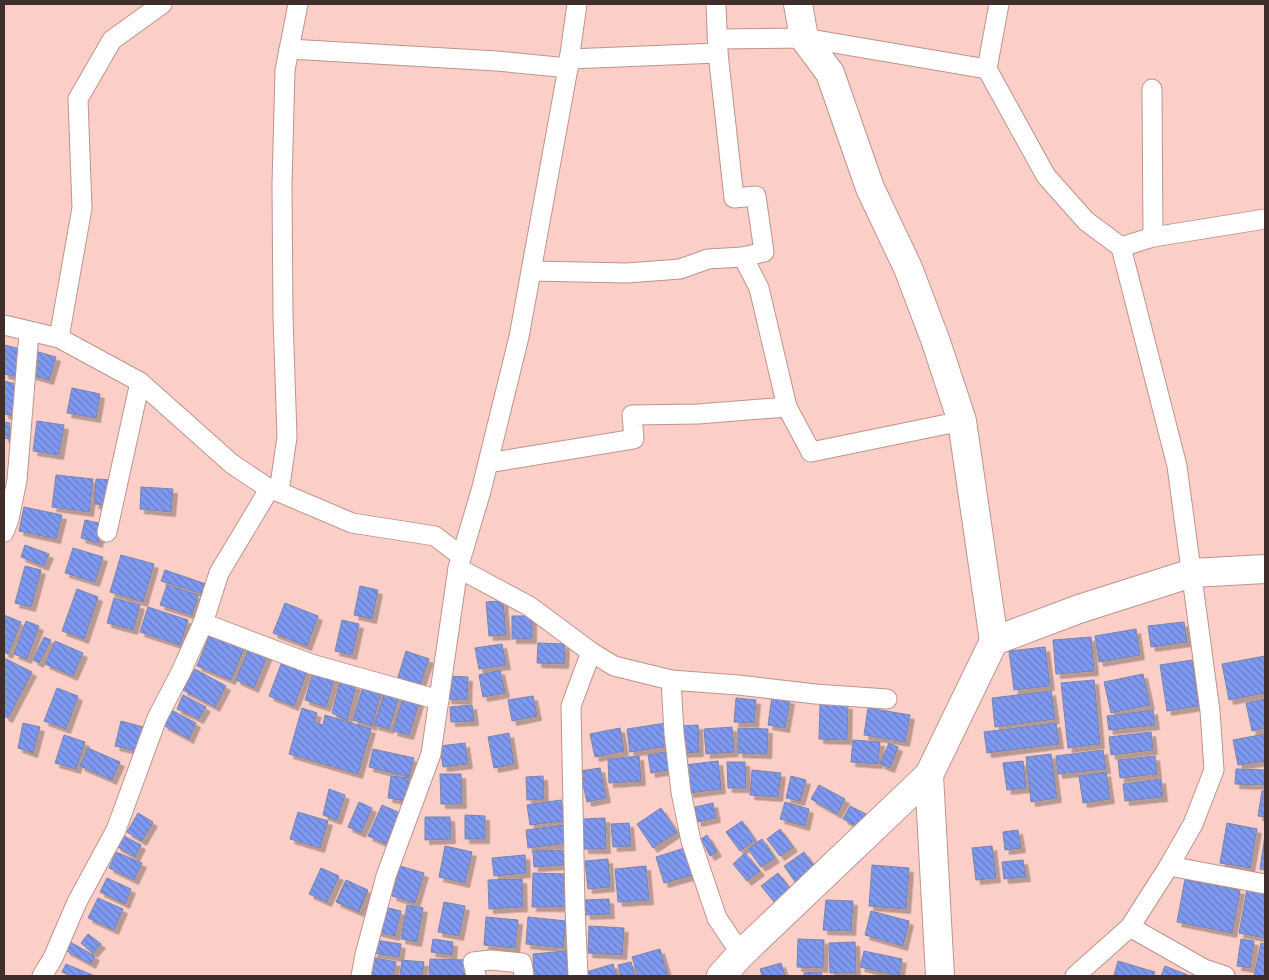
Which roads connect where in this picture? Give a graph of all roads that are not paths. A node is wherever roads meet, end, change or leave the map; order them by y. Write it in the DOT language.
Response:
graph roads {
  1 [pos="162,4"];
  2 [pos="298,4"];
  3 [pos="577,4"];
  4 [pos="716,4"];
  5 [pos="798,4"];
  6 [pos="999,4"];
  7 [pos="804,38"];
  8 [pos="718,46"];
  9 [pos="288,49"];
  10 [pos="568,63"];
  11 [pos="987,70"];
  12 [pos="1152,89"];
  13 [pos="1265,219"];
  14 [pos="1153,237"];
  15 [pos="1121,247"];
  16 [pos="743,257"];
  17 [pos="530,271"];
  18 [pos="4,325"];
  19 [pos="30,332"];
  20 [pos="59,338"];
  21 [pos="140,382"];
  22 [pos="787,407"];
  23 [pos="962,421"];
  24 [pos="488,463"];
  25 [pos="275,490"];
  26 [pos="4,532"];
  27 [pos="107,532"];
  28 [pos="459,562"];
  29 [pos="1265,569"];
  30 [pos="1192,573"];
  31 [pos="203,623"];
  32 [pos="994,641"];
  33 [pos="591,652"];
  34 [pos="671,680"];
  35 [pos="887,699"];
  36 [pos="439,700"];
  37 [pos="929,774"];
  38 [pos="1169,866"];
  39 [pos="1265,884"];
  40 [pos="1130,928"];
  41 [pos="741,954"];
  42 [pos="42,976"];
  43 [pos="362,976"];
  44 [pos="476,976"];
  45 [pos="524,976"];
  46 [pos="578,976"];
  47 [pos="721,976"];
  48 [pos="940,976"];
  49 [pos="1075,976"];
  50 [pos="1225,976"];
  1 -- 20 [label="street"];
  2 -- 9 [label="street"];
  3 -- 10 [label="street"];
  4 -- 8 [label="street"];
  5 -- 7 [label="main road"];
  6 -- 11 [label="street"];
  7 -- 8 [label="street"];
  7 -- 11 [label="street"];
  7 -- 23 [label="main road"];
  8 -- 10 [label="street"];
  8 -- 16 [label="street"];
  9 -- 10 [label="street"];
  9 -- 25 [label="street"];
  10 -- 17 [label="street"];
  11 -- 15 [label="street"];
  12 -- 14 [label="street"];
  13 -- 14 [label="street"];
  14 -- 15 [label="street"];
  15 -- 30 [label="street"];
  16 -- 17 [label="street"];
  16 -- 22 [label="street"];
  17 -- 24 [label="street"];
  18 -- 19 [label="street"];
  19 -- 20 [label="street"];
  19 -- 26 [label="street"];
  20 -- 21 [label="street"];
  21 -- 25 [label="street"];
  21 -- 27 [label="street"];
  22 -- 23 [label="street"];
  22 -- 24 [label="street"];
  23 -- 32 [label="main road"];
  24 -- 28 [label="street"];
  25 -- 28 [label="street"];
  25 -- 31 [label="street"];
  28 -- 33 [label="street"];
  28 -- 36 [label="street"];
  29 -- 30 [label="main road"];
  30 -- 32 [label="main road"];
  30 -- 38 [label="street"];
  31 -- 36 [label="street"];
  31 -- 42 [label="street"];
  32 -- 37 [label="main road"];
  33 -- 34 [label="street"];
  33 -- 46 [label="street"];
  34 -- 35 [label="street"];
  34 -- 41 [label="street"];
  36 -- 43 [label="street"];
  37 -- 41 [label="main road"];
  37 -- 48 [label="main road"];
  38 -- 39 [label="street"];
  38 -- 40 [label="street"];
  40 -- 49 [label="street"];
  40 -- 50 [label="street"];
  41 -- 47 [label="main road"];
  44 -- 45 [label="street"];
}
